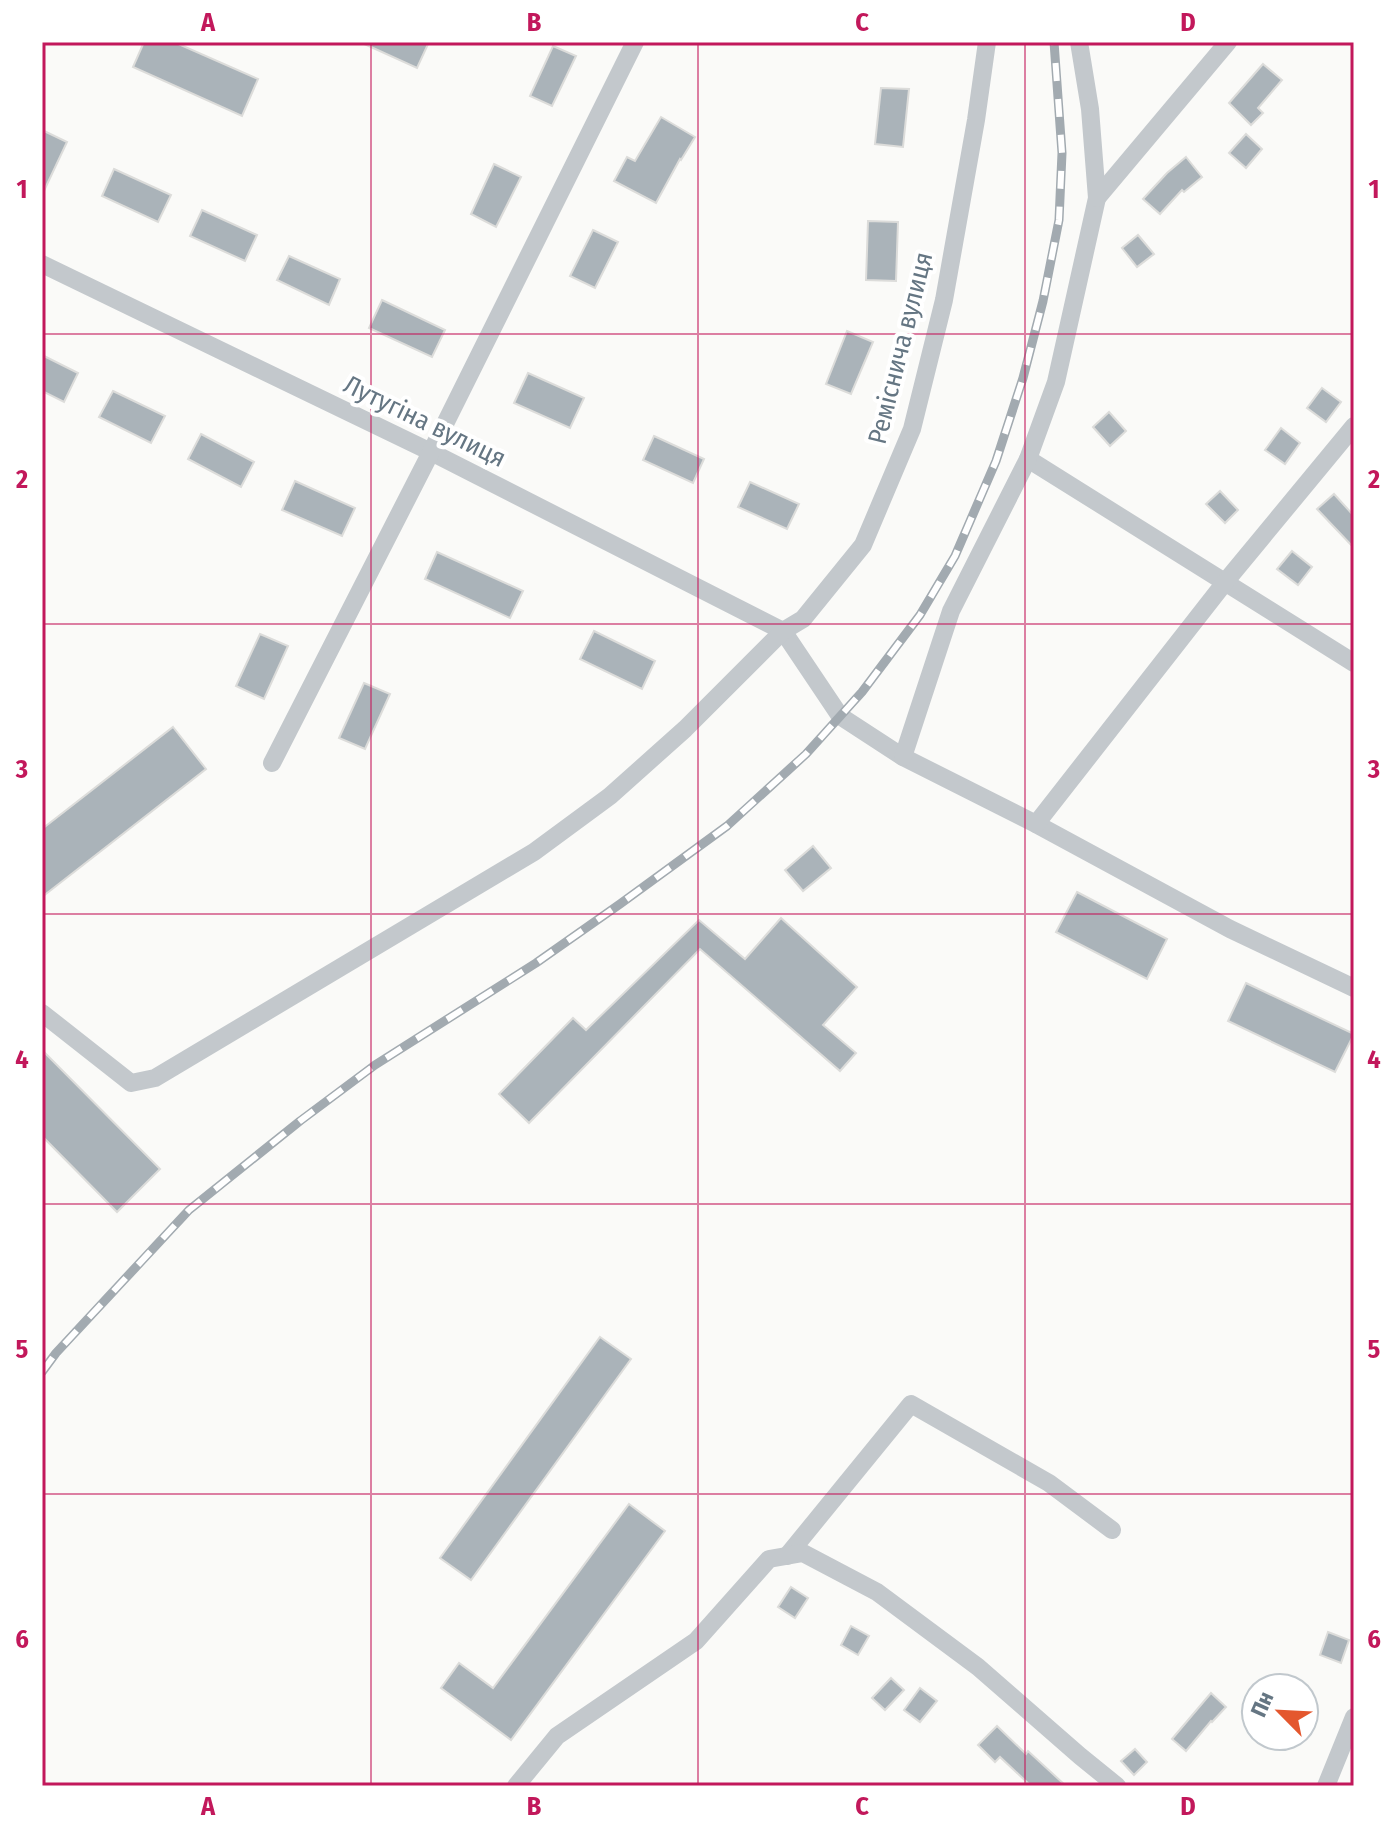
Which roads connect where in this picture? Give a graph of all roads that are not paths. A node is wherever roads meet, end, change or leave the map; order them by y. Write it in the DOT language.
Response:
graph roads {
  1 [pos="635,42"];
  2 [pos="987,42"];
  3 [pos="1079,42"];
  4 [pos="1228,42"];
  5 [pos="1097,198"];
  6 [pos="42,264"];
  7 [pos="1354,426"];
  8 [pos="431,452"];
  9 [pos="1028,459"];
  10 [pos="1226,581"];
  11 [pos="783,631"];
  12 [pos="1354,663"];
  13 [pos="903,757"];
  14 [pos="272,763"];
  15 [pos="1036,824"];
  16 [pos="1354,988"];
  17 [pos="42,1013"];
  18 [pos="1112,1530"];
  19 [pos="787,1556"];
  20 [pos="1354,1717"];
  21 [pos="516,1786"];
  22 [pos="1117,1786"];
  23 [pos="1326,1786"];
  1 -- 8 [label="street"];
  2 -- 11 [label="street, Реміснича вулиця"];
  3 -- 5 [label="street"];
  4 -- 5 [label="street"];
  5 -- 9 [label="street"];
  6 -- 8 [label="street, Лутугіна вулиця"];
  7 -- 10 [label="street"];
  8 -- 11 [label="street, Лутугіна вулиця"];
  8 -- 14 [label="street"];
  9 -- 10 [label="street"];
  9 -- 13 [label="street"];
  10 -- 12 [label="street"];
  10 -- 15 [label="street"];
  11 -- 13 [label="street"];
  11 -- 17 [label="street, Реміснича вулиця"];
  13 -- 15 [label="street"];
  15 -- 16 [label="street"];
  18 -- 19 [label="street"];
  19 -- 21 [label="street"];
  19 -- 22 [label="street"];
  20 -- 23 [label="street"];
}
